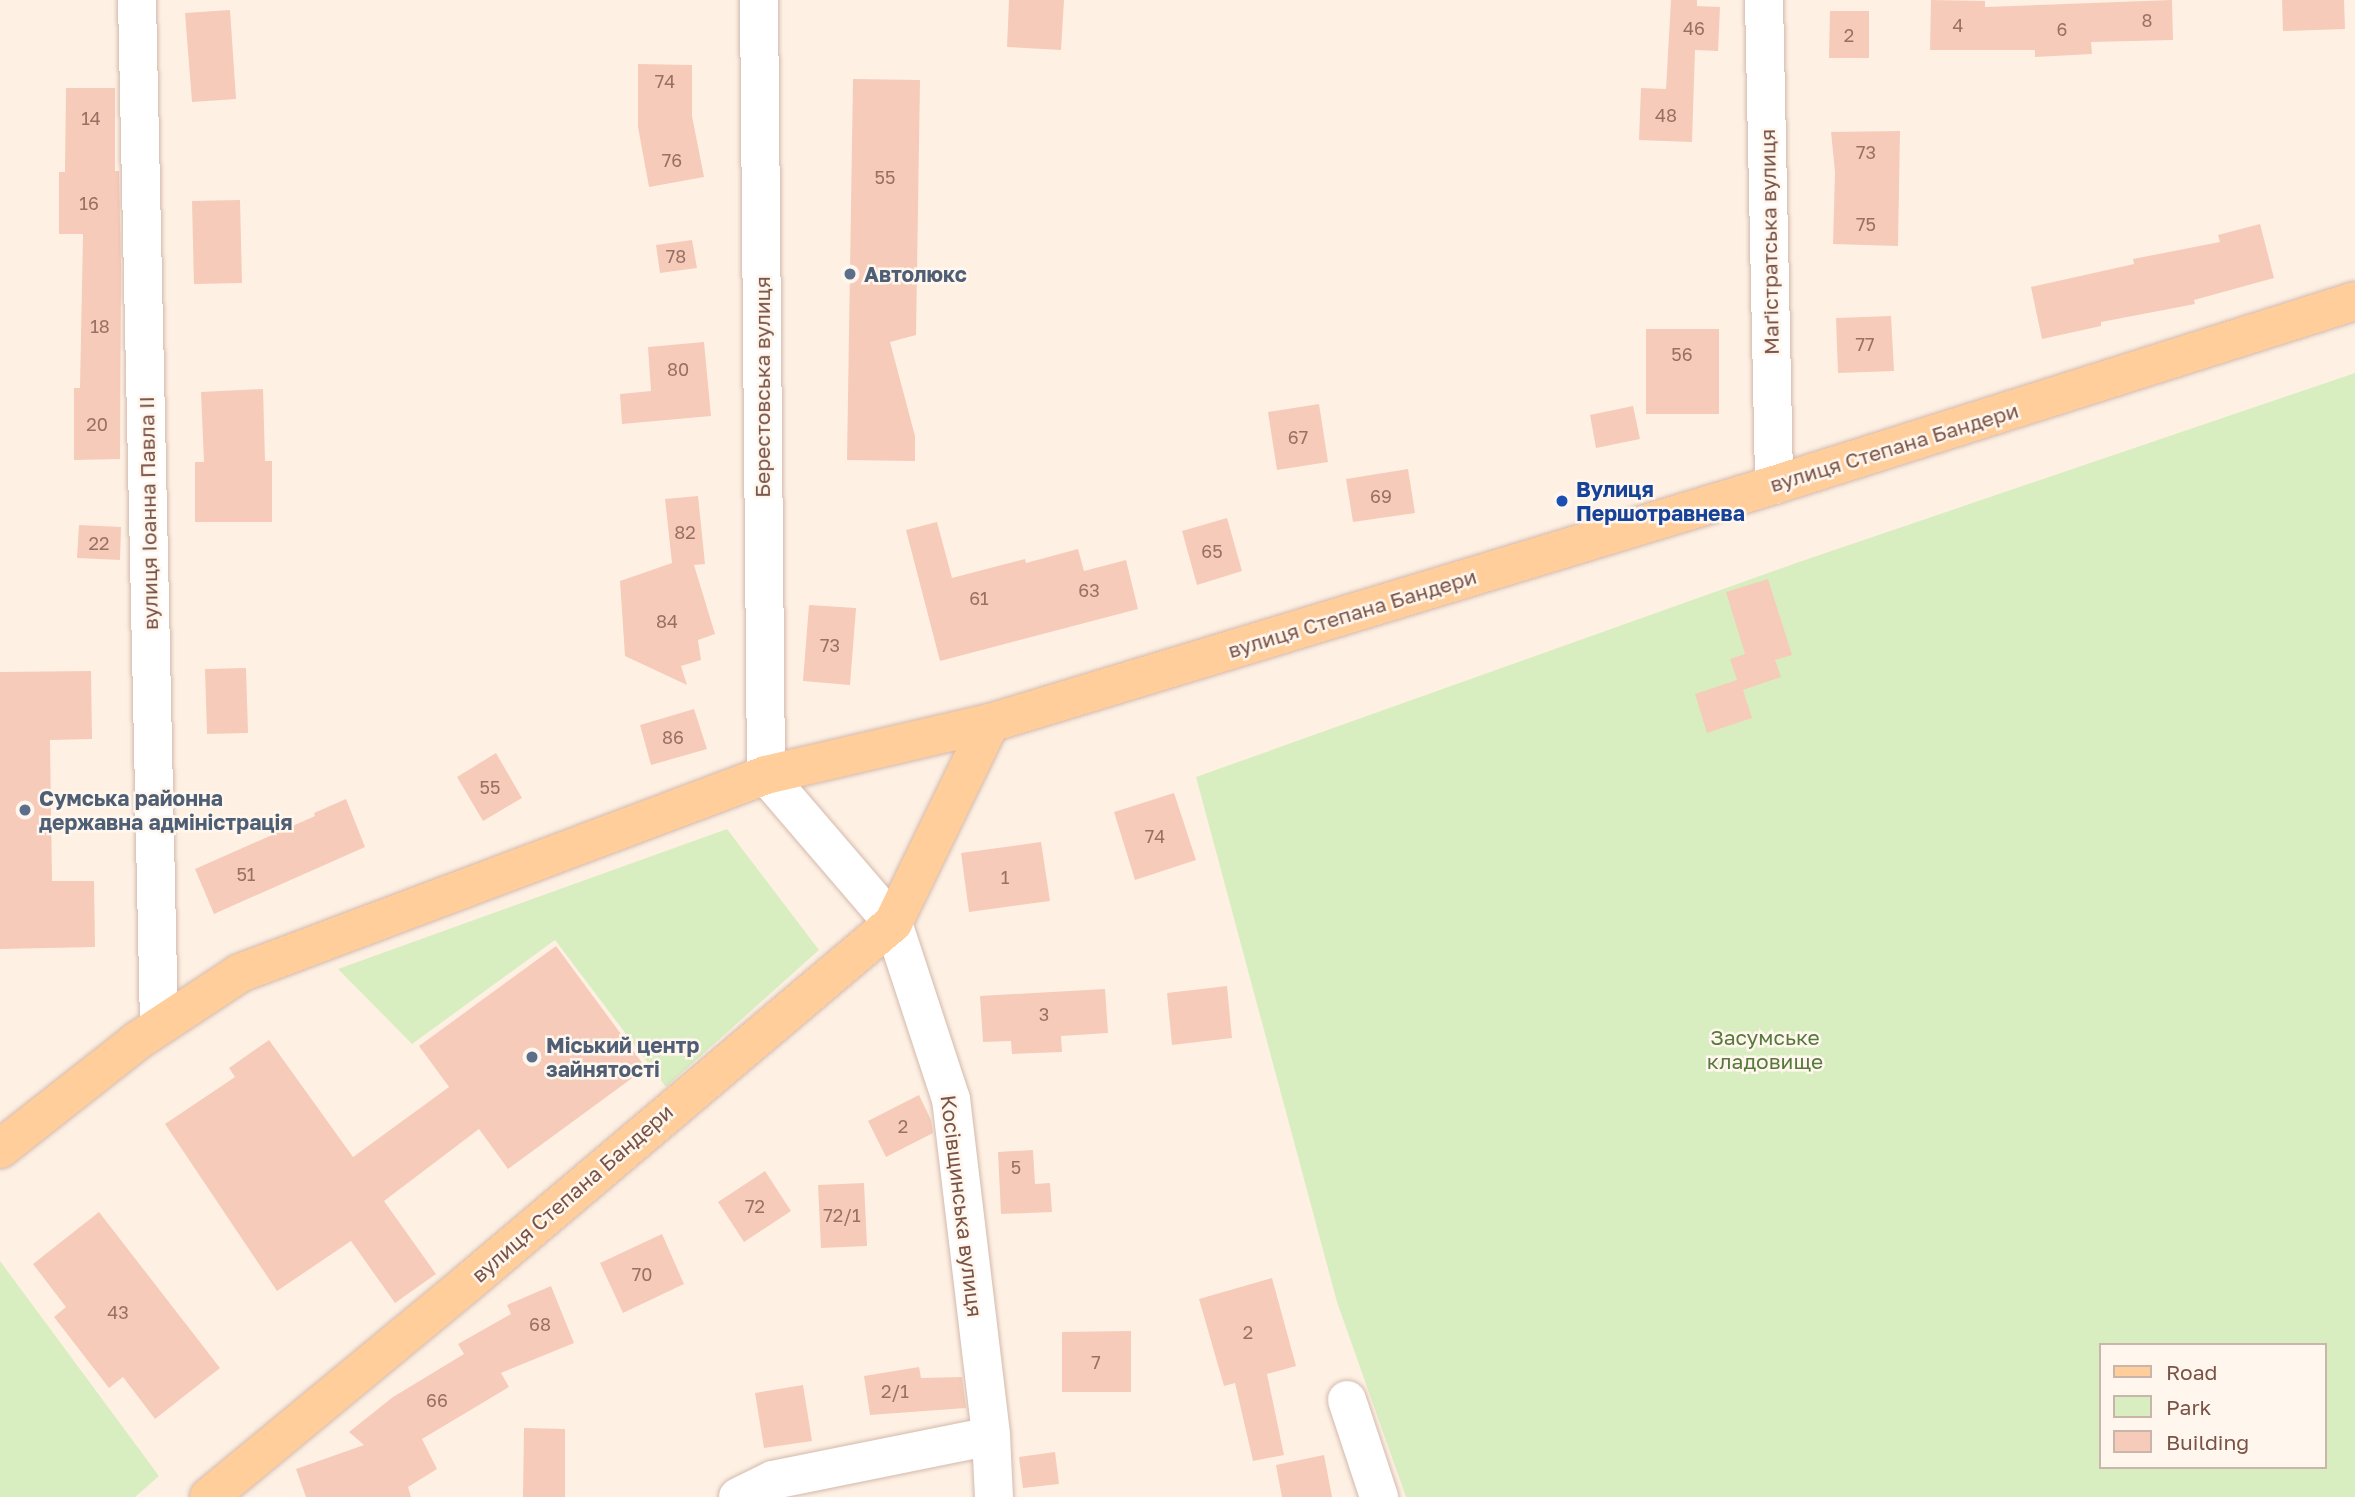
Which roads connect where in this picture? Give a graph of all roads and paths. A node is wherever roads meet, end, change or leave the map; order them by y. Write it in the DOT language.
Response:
graph roads {
  1 [pos="137,0"];
  2 [pos="759,0"];
  3 [pos="1764,0"];
  4 [pos="2355,301"];
  5 [pos="1774,485"];
  6 [pos="990,723"];
  7 [pos="766,775"];
  8 [pos="893,923"];
  9 [pos="159,1025"];
  10 [pos="0,1149"];
  11 [pos="1347,1400"];
  12 [pos="991,1436"];
  13 [pos="209,1497"];
  14 [pos="738,1497"];
  15 [pos="994,1497"];
  16 [pos="1379,1497"];
  1 -- 9 [label="street, вулиця Іоанна Павла II"];
  2 -- 7 [label="street, Берестовська вулиця"];
  3 -- 5 [label="street, Маґістратська вулиця"];
  4 -- 5 [label="main road, вулиця Степана Бандери"];
  5 -- 6 [label="main road, вулиця Степана Бандери"];
  6 -- 7 [label="main road, вулиця Степана Бандери"];
  6 -- 8 [label="main road, вулиця Степана Бандери"];
  7 -- 8 [label="street"];
  7 -- 9 [label="main road, вулиця Степана Бандери"];
  8 -- 12 [label="street, Косівщинська вулиця"];
  8 -- 13 [label="main road, вулиця Степана Бандери"];
  9 -- 10 [label="main road, вулиця Степана Бандери"];
  11 -- 16 [label="street"];
  12 -- 14 [label="street"];
  12 -- 15 [label="street, Косівщинська вулиця"];
}
